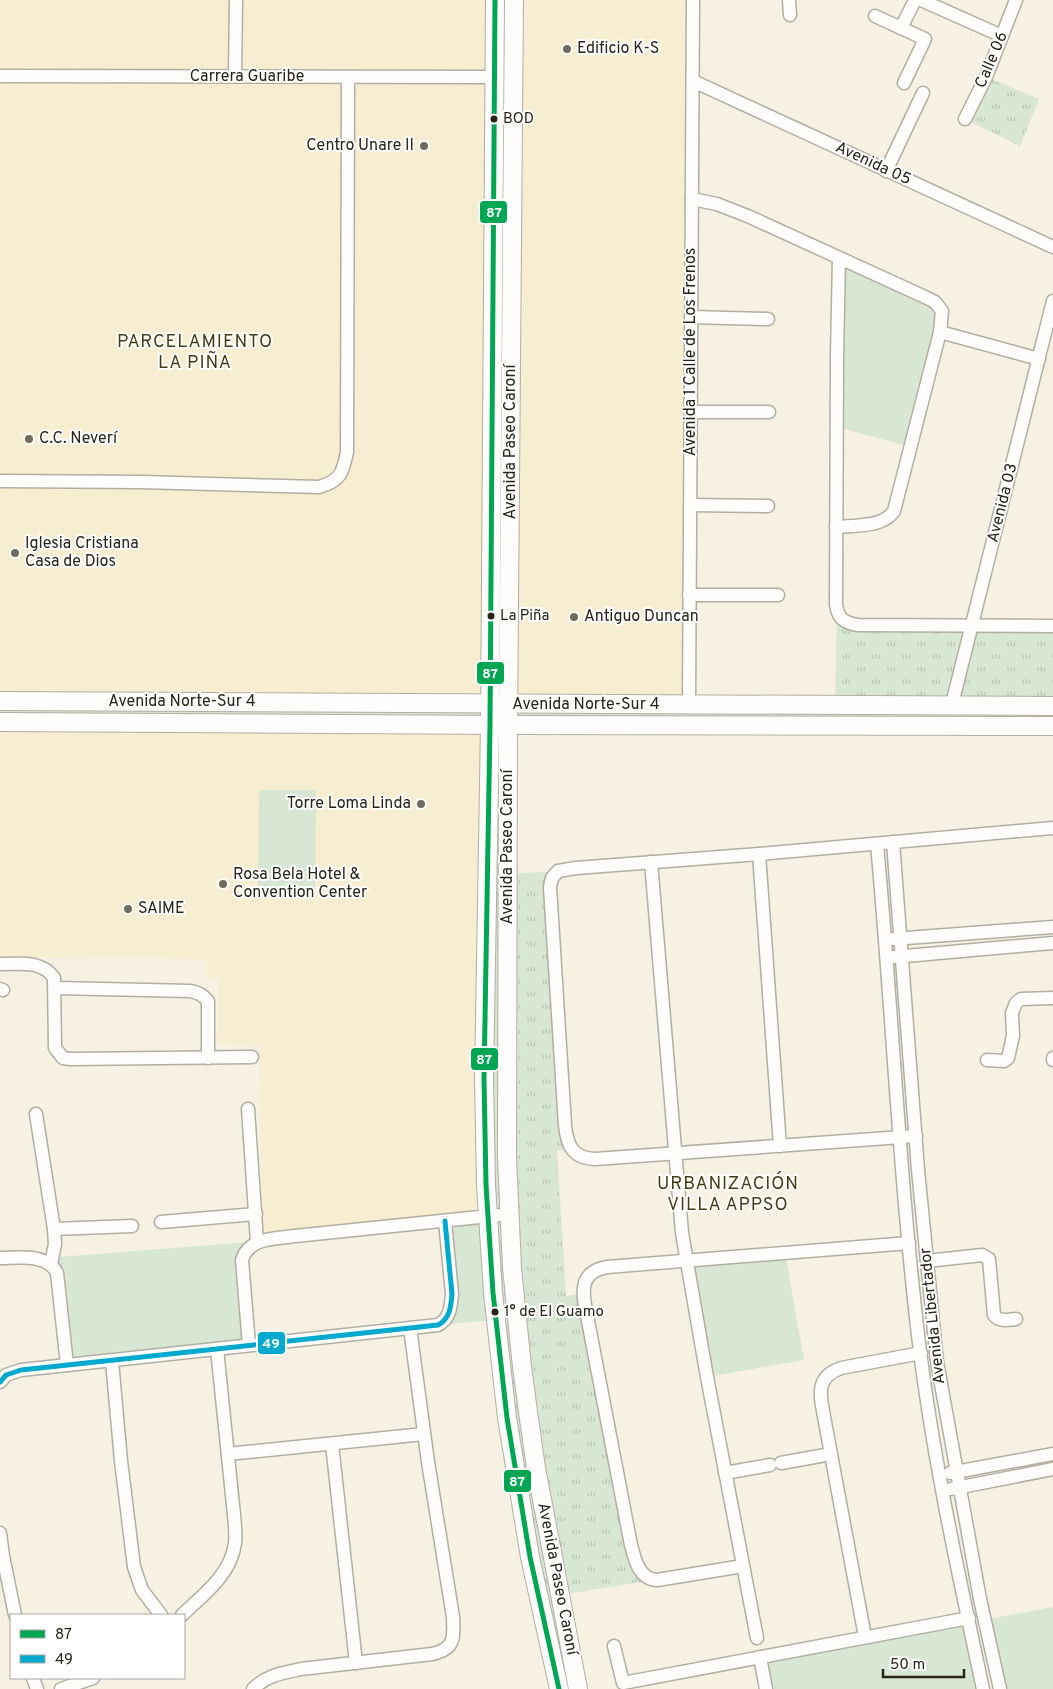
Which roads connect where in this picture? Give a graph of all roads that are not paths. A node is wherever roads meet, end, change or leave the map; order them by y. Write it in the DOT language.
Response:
graph roads {
  1 [pos="236,0"];
  2 [pos="495,0"];
  3 [pos="514,0"];
  4 [pos="693,0"];
  5 [pos="789,0"];
  6 [pos="915,0"];
  7 [pos="921,0"];
  8 [pos="1016,0"];
  9 [pos="790,15"];
  10 [pos="875,16"];
  11 [pos="901,28"];
  12 [pos="1002,36"];
  13 [pos="0,76"];
  14 [pos="235,76"];
  15 [pos="348,77"];
  16 [pos="494,77"];
  17 [pos="693,81"];
  18 [pos="904,83"];
  19 [pos="923,92"];
  20 [pos="965,119"];
  21 [pos="886,171"];
  22 [pos="692,199"];
  23 [pos="1053,247"];
  24 [pos="839,258"];
  25 [pos="1053,301"];
  26 [pos="692,317"];
  27 [pos="768,319"];
  28 [pos="940,332"];
  29 [pos="1040,354"];
  30 [pos="1053,356"];
  31 [pos="691,412"];
  32 [pos="769,412"];
  33 [pos="0,480"];
  34 [pos="690,505"];
  35 [pos="768,506"];
  36 [pos="836,527"];
  37 [pos="690,595"];
  38 [pos="778,595"];
  39 [pos="972,626"];
  40 [pos="1053,626"];
  41 [pos="509,680"];
  42 [pos="490,684"];
  43 [pos="0,702"];
  44 [pos="470,704"];
  45 [pos="490,704"];
  46 [pos="952,704"];
  47 [pos="509,705"];
  48 [pos="530,705"];
  49 [pos="689,705"];
  50 [pos="1053,706"];
  51 [pos="0,722"];
  52 [pos="455,724"];
  53 [pos="490,725"];
  54 [pos="508,725"];
  55 [pos="540,725"];
  56 [pos="1051,726"];
  57 [pos="489,755"];
  58 [pos="508,757"];
  59 [pos="1053,828"];
  60 [pos="893,842"];
  61 [pos="877,844"];
  62 [pos="759,854"];
  63 [pos="651,862"];
  64 [pos="1053,928"];
  65 [pos="900,939"];
  66 [pos="885,940"];
  67 [pos="1053,943"];
  68 [pos="901,956"];
  69 [pos="886,958"];
  70 [pos="0,964"];
  71 [pos="56,988"];
  72 [pos="1053,998"];
  73 [pos="252,1057"];
  74 [pos="208,1058"];
  75 [pos="987,1060"];
  76 [pos="248,1108"];
  77 [pos="36,1114"];
  78 [pos="916,1136"];
  79 [pos="900,1137"];
  80 [pos="780,1146"];
  81 [pos="675,1153"];
  82 [pos="256,1214"];
  83 [pos="509,1214"];
  84 [pos="488,1216"];
  85 [pos="444,1221"];
  86 [pos="161,1222"];
  87 [pos="132,1226"];
  88 [pos="54,1229"];
  89 [pos="257,1242"];
  90 [pos="909,1243"];
  91 [pos="0,1258"];
  92 [pos="686,1260"];
  93 [pos="927,1261"];
  94 [pos="51,1264"];
  95 [pos="1016,1319"];
  96 [pos="410,1328"];
  97 [pos="249,1345"];
  98 [pos="217,1349"];
  99 [pos="921,1354"];
  100 [pos="112,1361"];
  101 [pos="67,1366"];
  102 [pos="0,1382"];
  103 [pos="424,1434"];
  104 [pos="332,1444"];
  105 [pos="228,1454"];
  106 [pos="831,1454"];
  107 [pos="1053,1454"];
  108 [pos="1053,1470"];
  109 [pos="956,1472"];
  110 [pos="725,1473"];
  111 [pos="940,1475"];
  112 [pos="959,1488"];
  113 [pos="943,1491"];
  114 [pos="0,1533"];
  115 [pos="743,1566"];
  116 [pos="3,1572"];
  117 [pos="15,1614"];
  118 [pos="160,1614"];
  119 [pos="183,1614"];
  120 [pos="969,1618"];
  121 [pos="865,1637"];
  122 [pos="757,1638"];
  123 [pos="614,1646"];
  124 [pos="760,1657"];
  125 [pos="356,1663"];
  126 [pos="90,1679"];
  127 [pos="658,1683"];
  128 [pos="62,1689"];
  129 [pos="253,1689"];
  130 [pos="558,1689"];
  131 [pos="578,1689"];
  132 [pos="766,1689"];
  133 [pos="983,1689"];
  134 [pos="1000,1689"];
  1 -- 14 [label="street"];
  2 -- 16 [label="street, Avenida Paseo Caroní"];
  3 -- 41 [label="street, Avenida Paseo Caroní"];
  4 -- 17 [label="street, Avenida 1 Calle de Los Frenos"];
  5 -- 9 [label="street"];
  6 -- 11 [label="street"];
  7 -- 12 [label="street"];
  8 -- 12 [label="street, Calle 06"];
  10 -- 11 [label="street"];
  11 -- 18 [label="street"];
  12 -- 20 [label="street, Calle 06"];
  13 -- 14 [label="street, Carrera Guaribe"];
  14 -- 15 [label="street, Carrera Guaribe"];
  15 -- 16 [label="street, Carrera Guaribe"];
  15 -- 33 [label="street"];
  16 -- 42 [label="street, Avenida Paseo Caroní"];
  17 -- 21 [label="street, Avenida 05"];
  17 -- 22 [label="street, Avenida 1 Calle de Los Frenos"];
  19 -- 21 [label="street"];
  21 -- 23 [label="street, Avenida 05"];
  22 -- 24 [label="street"];
  22 -- 26 [label="street, Avenida 1 Calle de Los Frenos"];
  24 -- 28 [label="street"];
  24 -- 36 [label="street"];
  25 -- 29 [label="street, Avenida 03"];
  26 -- 27 [label="street"];
  26 -- 31 [label="street, Avenida 1 Calle de Los Frenos"];
  28 -- 29 [label="street"];
  28 -- 36 [label="street"];
  29 -- 30 [label="street"];
  29 -- 39 [label="street, Avenida 03"];
  31 -- 32 [label="street"];
  31 -- 34 [label="street, Avenida 1 Calle de Los Frenos"];
  34 -- 35 [label="street"];
  34 -- 37 [label="street, Avenida 1 Calle de Los Frenos"];
  36 -- 39 [label="street"];
  37 -- 38 [label="street"];
  37 -- 49 [label="street, Avenida 1 Calle de Los Frenos"];
  39 -- 40 [label="street"];
  39 -- 46 [label="street, Avenida 03"];
  41 -- 47 [label="street, Avenida Paseo Caroní"];
  41 -- 48 [label="street"];
  42 -- 44 [label="street"];
  42 -- 45 [label="street, Avenida Paseo Caroní"];
  43 -- 44 [label="street, Avenida Norte-Sur 4"];
  44 -- 45 [label="street, Avenida Norte-Sur 4"];
  45 -- 47 [label="street, Avenida Norte-Sur 4"];
  45 -- 53 [label="street, Avenida Paseo Caroní"];
  46 -- 49 [label="street, Avenida Norte-Sur 4"];
  46 -- 50 [label="street, Avenida Norte-Sur 4"];
  47 -- 48 [label="street, Avenida Norte-Sur 4"];
  47 -- 54 [label="street, Avenida Paseo Caroní"];
  48 -- 49 [label="street, Avenida Norte-Sur 4"];
  51 -- 52 [label="street, Avenida Norte-Sur 4"];
  52 -- 53 [label="street, Avenida Norte-Sur 4"];
  52 -- 57 [label="street"];
  53 -- 54 [label="street, Avenida Norte-Sur 4"];
  53 -- 57 [label="street, Avenida Paseo Caroní"];
  54 -- 55 [label="street, Avenida Norte-Sur 4"];
  54 -- 58 [label="street, Avenida Paseo Caroní"];
  55 -- 56 [label="street, Avenida Norte-Sur 4"];
  55 -- 58 [label="street"];
  57 -- 84 [label="street, Avenida Paseo Caroní"];
  58 -- 83 [label="street, Avenida Paseo Caroní"];
  59 -- 60 [label="street"];
  60 -- 61 [label="street"];
  60 -- 65 [label="street, Avenida Libertador"];
  61 -- 62 [label="street"];
  61 -- 66 [label="street, Avenida Libertador"];
  62 -- 63 [label="street"];
  62 -- 80 [label="street"];
  63 -- 81 [label="street"];
  63 -- 81 [label="street"];
  64 -- 65 [label="street"];
  65 -- 66 [label="street"];
  65 -- 68 [label="street, Avenida Libertador"];
  66 -- 69 [label="street, Avenida Libertador"];
  67 -- 68 [label="street"];
  68 -- 69 [label="street"];
  68 -- 78 [label="street, Avenida Libertador"];
  69 -- 79 [label="street, Avenida Libertador"];
  70 -- 71 [label="street"];
  71 -- 74 [label="street"];
  71 -- 74 [label="street"];
  72 -- 75 [label="street"];
  73 -- 74 [label="street"];
  76 -- 82 [label="street"];
  77 -- 88 [label="street"];
  78 -- 79 [label="street"];
  78 -- 93 [label="street, Avenida Libertador"];
  79 -- 80 [label="street"];
  79 -- 90 [label="street, Avenida Libertador"];
  80 -- 81 [label="street"];
  81 -- 92 [label="street"];
  82 -- 86 [label="street"];
  82 -- 89 [label="street"];
  83 -- 84 [label="street"];
  83 -- 131 [label="street, Avenida Paseo Caroní"];
  84 -- 85 [label="street"];
  84 -- 130 [label="street, Avenida Paseo Caroní"];
  85 -- 89 [label="street"];
  85 -- 96 [label="street"];
  87 -- 88 [label="street"];
  88 -- 94 [label="street"];
  89 -- 97 [label="street"];
  90 -- 92 [label="street"];
  90 -- 99 [label="street, Avenida Libertador"];
  91 -- 94 [label="street"];
  92 -- 110 [label="street"];
  92 -- 115 [label="street"];
  93 -- 95 [label="street"];
  93 -- 109 [label="street, Avenida Libertador"];
  94 -- 101 [label="street"];
  96 -- 97 [label="street"];
  96 -- 103 [label="street"];
  97 -- 98 [label="street"];
  98 -- 100 [label="street"];
  98 -- 105 [label="street"];
  99 -- 106 [label="street"];
  99 -- 111 [label="street, Avenida Libertador"];
  100 -- 101 [label="street"];
  100 -- 118 [label="street"];
  101 -- 102 [label="street"];
  103 -- 104 [label="street"];
  103 -- 125 [label="street"];
  104 -- 105 [label="street"];
  104 -- 125 [label="street"];
  105 -- 119 [label="street"];
  106 -- 110 [label="street"];
  106 -- 121 [label="street"];
  107 -- 109 [label="street"];
  108 -- 112 [label="street"];
  109 -- 111 [label="street"];
  109 -- 112 [label="street, Avenida Libertador"];
  110 -- 115 [label="street"];
  111 -- 113 [label="street, Avenida Libertador"];
  112 -- 113 [label="street"];
  112 -- 134 [label="street, Avenida Libertador"];
  113 -- 120 [label="street, Avenida Libertador"];
  114 -- 116 [label="street"];
  115 -- 122 [label="street"];
  116 -- 117 [label="street"];
  120 -- 121 [label="street"];
  120 -- 133 [label="street, Avenida Libertador"];
  121 -- 124 [label="street"];
  123 -- 127 [label="street"];
  124 -- 127 [label="street"];
  124 -- 132 [label="street"];
  125 -- 129 [label="street"];
  126 -- 128 [label="street"];
}
